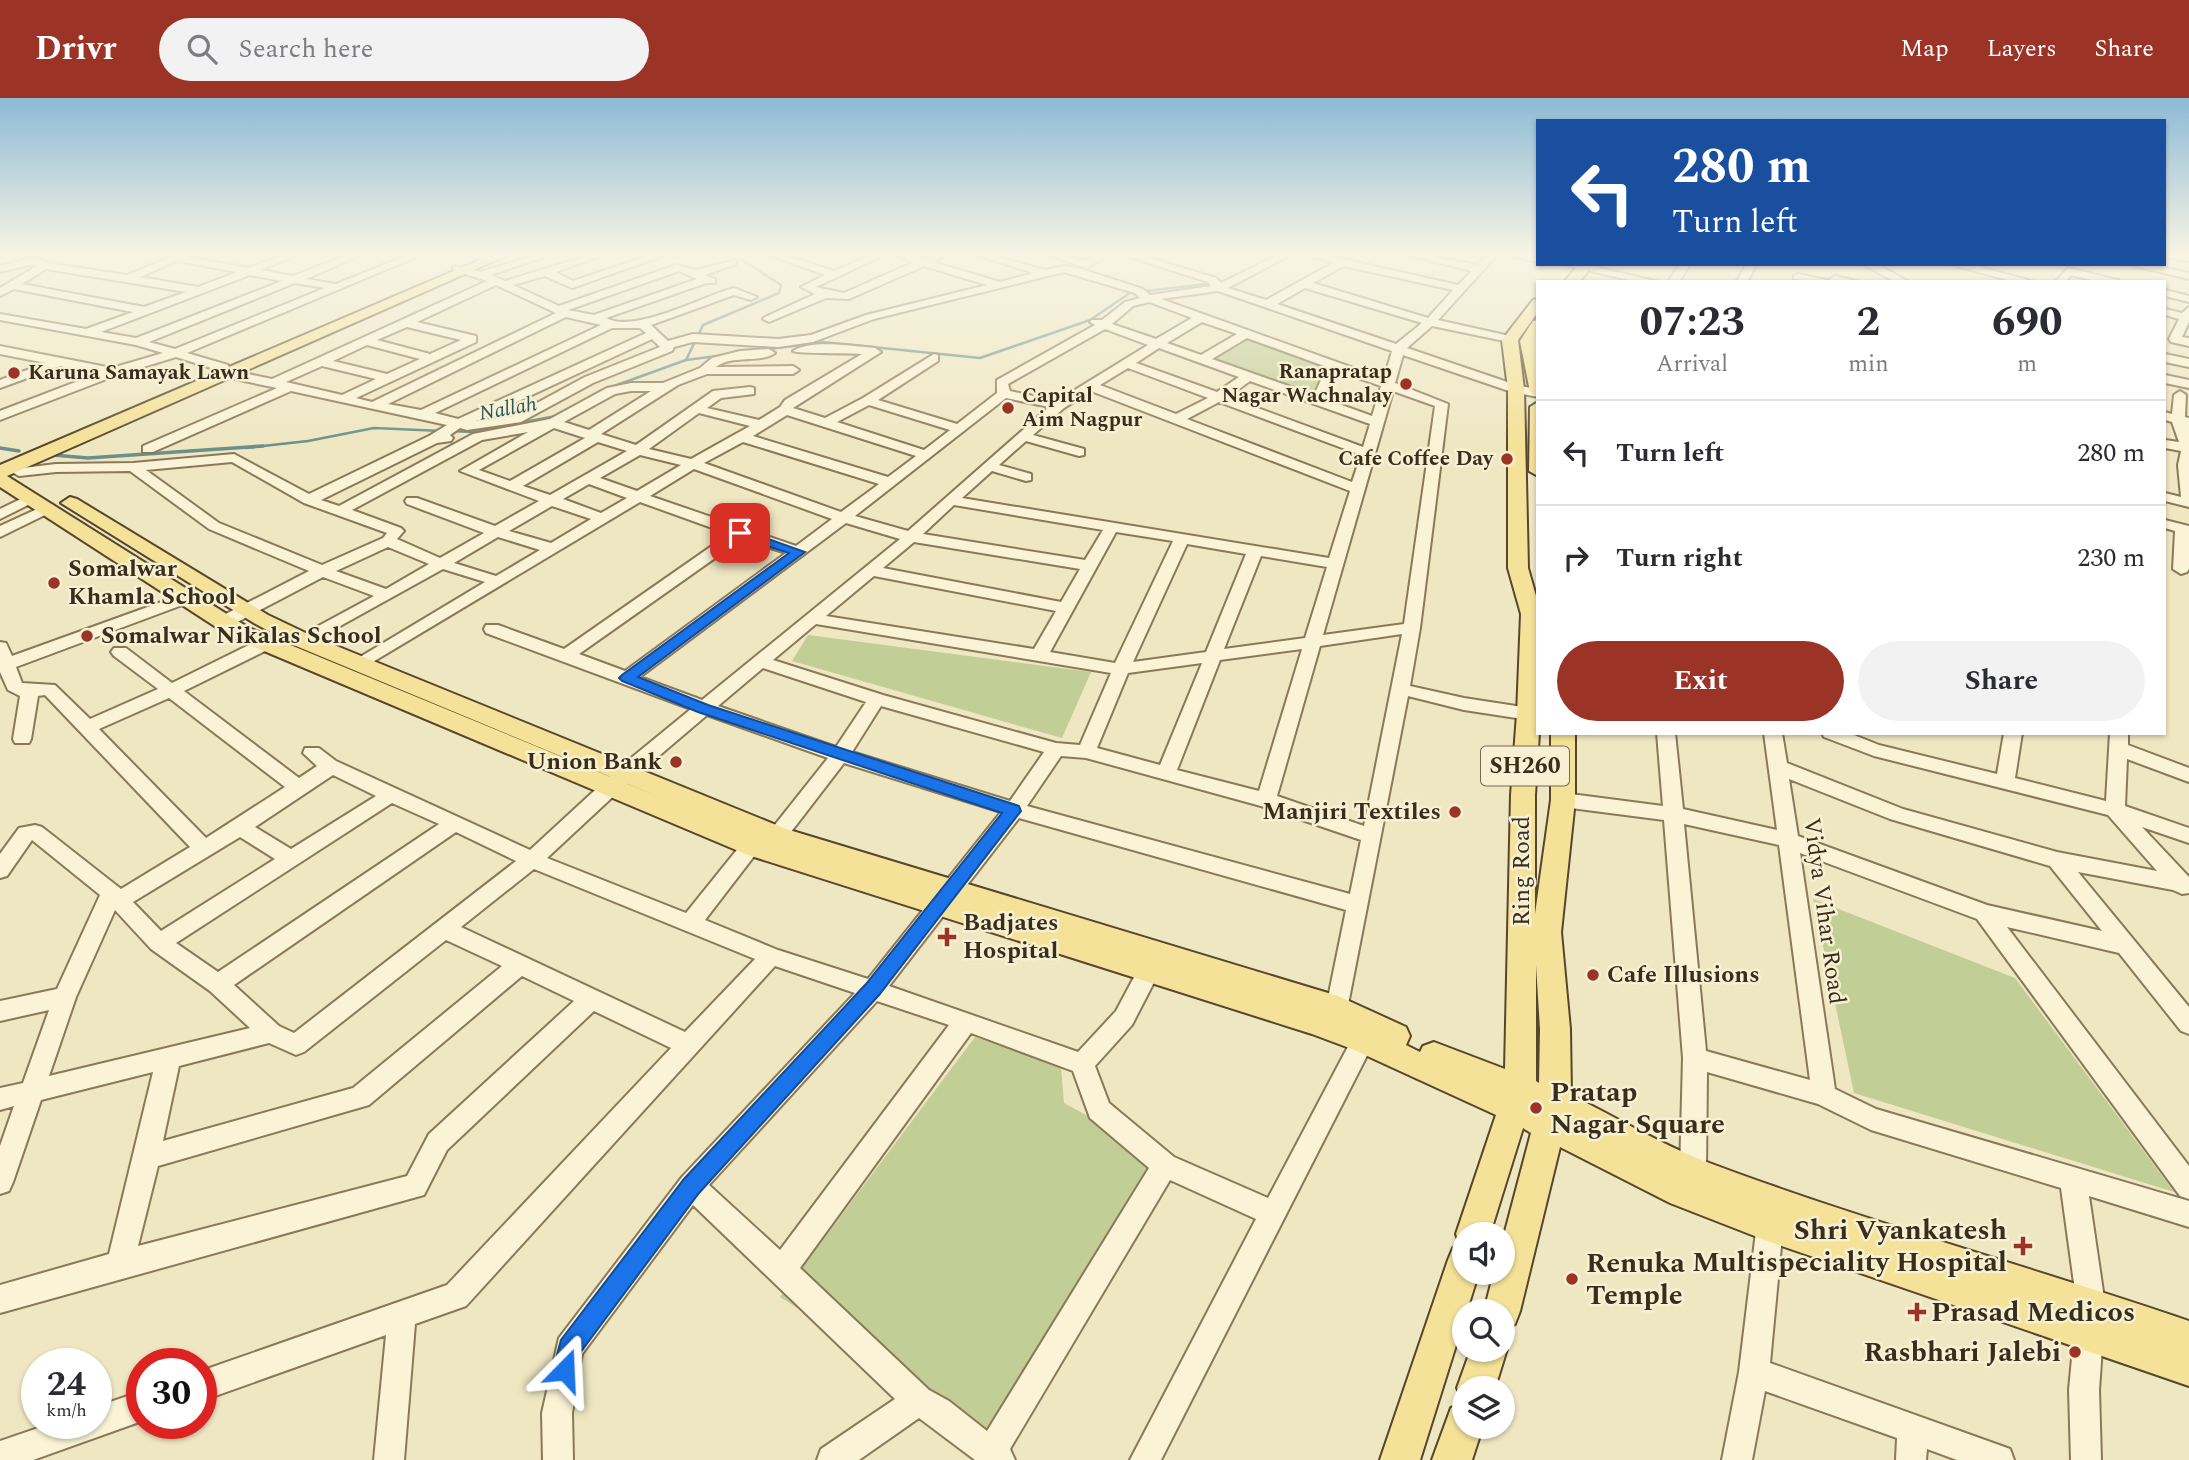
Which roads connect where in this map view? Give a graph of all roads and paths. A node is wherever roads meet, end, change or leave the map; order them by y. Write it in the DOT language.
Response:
graph roads {
  1 [pos="10,319"];
  2 [pos="124,319"];
  3 [pos="194,319"];
  4 [pos="259,319"];
  5 [pos="353,319"];
  6 [pos="416,319"];
  7 [pos="548,319"];
  8 [pos="596,319"];
  9 [pos="658,319"];
  10 [pos="866,319"];
  11 [pos="1104,319"];
  12 [pos="1198,319"];
  13 [pos="1205,319"];
  14 [pos="1311,319"];
  15 [pos="1419,319"];
  16 [pos="1433,319"];
  17 [pos="1526,319"];
  18 [pos="2185,319"];
  19 [pos="19,320"];
  20 [pos="1430,322"];
  21 [pos="406,323"];
  22 [pos="1097,323"];
  23 [pos="643,324"];
  24 [pos="610,325"];
  25 [pos="1536,327"];
  26 [pos="0,328"];
  27 [pos="87,333"];
  28 [pos="1247,333"];
  29 [pos="653,334"];
  30 [pos="1510,340"];
  31 [pos="137,341"];
  32 [pos="366,341"];
  33 [pos="2189,342"];
  34 [pos="1159,343"];
  35 [pos="665,346"];
  36 [pos="785,347"];
  37 [pos="1399,348"];
  38 [pos="0,350"];
  39 [pos="176,353"];
  40 [pos="431,358"];
  41 [pos="934,358"];
  42 [pos="2166,358"];
  43 [pos="1204,359"];
  44 [pos="61,361"];
  45 [pos="322,362"];
  46 [pos="1126,363"];
  47 [pos="2189,363"];
  48 [pos="1334,365"];
  49 [pos="793,370"];
  50 [pos="226,371"];
  51 [pos="704,371"];
  52 [pos="113,372"];
  53 [pos="568,373"];
  54 [pos="1249,376"];
  55 [pos="387,378"];
  56 [pos="2166,379"];
  57 [pos="589,380"];
  58 [pos="275,383"];
  59 [pos="0,384"];
  60 [pos="672,384"];
  61 [pos="1388,384"];
  62 [pos="2189,384"];
  63 [pos="1090,386"];
  64 [pos="290,387"];
  65 [pos="750,391"];
  66 [pos="1531,391"];
  67 [pos="2166,392"];
  68 [pos="1004,394"];
  69 [pos="2184,396"];
  70 [pos="1219,397"];
  71 [pos="344,399"];
  72 [pos="868,401"];
  73 [pos="1318,401"];
  74 [pos="1059,405"];
  75 [pos="374,406"];
  76 [pos="697,409"];
  77 [pos="785,410"];
  78 [pos="423,414"];
  79 [pos="0,416"];
  80 [pos="1177,419"];
  81 [pos="2177,419"];
  82 [pos="1377,422"];
  83 [pos="552,423"];
  84 [pos="826,423"];
  85 [pos="762,425"];
  86 [pos="960,429"];
  87 [pos="447,431"];
  88 [pos="593,436"];
  89 [pos="1023,436"];
  90 [pos="478,437"];
  91 [pos="743,438"];
  92 [pos="2166,444"];
  93 [pos="2189,448"];
  94 [pos="148,449"];
  95 [pos="638,450"];
  96 [pos="1079,452"];
  97 [pos="1368,453"];
  98 [pos="927,455"];
  99 [pos="693,464"];
  100 [pos="2187,465"];
  101 [pos="133,467"];
  102 [pos="989,467"];
  103 [pos="5,470"];
  104 [pos="1026,477"];
  105 [pos="589,479"];
  106 [pos="891,483"];
  107 [pos="512,486"];
  108 [pos="1358,489"];
  109 [pos="637,497"];
  110 [pos="2166,497"];
  111 [pos="309,500"];
  112 [pos="552,500"];
  113 [pos="951,500"];
  114 [pos="412,501"];
  115 [pos="39,503"];
  116 [pos="2189,503"];
  117 [pos="340,511"];
  118 [pos="0,515"];
  119 [pos="844,518"];
  120 [pos="602,519"];
  121 [pos="2166,525"];
  122 [pos="1111,528"];
  123 [pos="496,532"];
  124 [pos="0,533"];
  125 [pos="740,533"];
  126 [pos="911,537"];
  127 [pos="2185,537"];
  128 [pos="1181,540"];
  129 [pos="388,541"];
  130 [pos="551,548"];
  131 [pos="1255,551"];
  132 [pos="798,552"];
  133 [pos="442,564"];
  134 [pos="1336,564"];
  135 [pos="2166,564"];
  136 [pos="1090,566"];
  137 [pos="870,570"];
  138 [pos="2185,570"];
  139 [pos="322,571"];
  140 [pos="497,581"];
  141 [pos="387,595"];
  142 [pos="187,598"];
  143 [pos="1066,608"];
  144 [pos="235,616"];
  145 [pos="810,618"];
  146 [pos="1412,628"];
  147 [pos="492,629"];
  148 [pos="304,640"];
  149 [pos="1313,640"];
  150 [pos="265,644"];
  151 [pos="120,652"];
  152 [pos="565,656"];
  153 [pos="1039,656"];
  154 [pos="1212,657"];
  155 [pos="2,659"];
  156 [pos="759,661"];
  157 [pos="361,664"];
  158 [pos="1121,669"];
  159 [pos="627,678"];
  160 [pos="1400,689"];
  161 [pos="30,690"];
  162 [pos="172,690"];
  163 [pos="877,699"];
  164 [pos="703,709"];
  165 [pos="1529,714"];
  166 [pos="87,727"];
  167 [pos="1563,735"];
  168 [pos="1666,735"];
  169 [pos="1773,735"];
  170 [pos="1841,735"];
  171 [pos="2013,735"];
  172 [pos="22,739"];
  173 [pos="1860,739"];
  174 [pos="2119,741"];
  175 [pos="1056,750"];
  176 [pos="1086,752"];
  177 [pos="312,753"];
  178 [pos="841,754"];
  179 [pos="1777,767"];
  180 [pos="332,768"];
  181 [pos="1166,774"];
  182 [pos="2189,775"];
  183 [pos="619,780"];
  184 [pos="2005,783"];
  185 [pos="298,787"];
  186 [pos="390,795"];
  187 [pos="1266,800"];
  188 [pos="1563,800"];
  189 [pos="2115,810"];
  190 [pos="1013,811"];
  191 [pos="1673,814"];
  192 [pos="455,823"];
  193 [pos="240,827"];
  194 [pos="777,835"];
  195 [pos="1372,836"];
  196 [pos="2189,836"];
  197 [pos="1787,840"];
  198 [pos="751,846"];
  199 [pos="204,849"];
  200 [pos="290,859"];
  201 [pos="532,860"];
  202 [pos="2057,860"];
  203 [pos="0,870"];
  204 [pos="2186,887"];
  205 [pos="116,897"];
  206 [pos="946,897"];
  207 [pos="1358,905"];
  208 [pos="1985,912"];
  209 [pos="691,923"];
  210 [pos="444,929"];
  211 [pos="159,943"];
  212 [pos="2126,946"];
  213 [pos="771,956"];
  214 [pos="1153,961"];
  215 [pos="519,965"];
  216 [pos="218,984"];
  217 [pos="873,990"];
  218 [pos="65,997"];
  219 [pos="592,999"];
  220 [pos="1338,1008"];
  221 [pos="0,1011"];
  222 [pos="966,1020"];
  223 [pos="2189,1024"];
  224 [pos="1367,1032"];
  225 [pos="271,1033"];
  226 [pos="689,1045"];
  227 [pos="1695,1058"];
  228 [pos="168,1059"];
  229 [pos="1082,1064"];
  230 [pos="29,1093"];
  231 [pos="1824,1095"];
  232 [pos="0,1099"];
  233 [pos="1517,1099"];
  234 [pos="1552,1115"];
  235 [pos="147,1157"];
  236 [pos="1165,1165"];
  237 [pos="1693,1172"];
  238 [pos="2073,1180"];
  239 [pos="0,1182"];
  240 [pos="691,1186"];
  241 [pos="2189,1187"];
  242 [pos="1273,1213"];
  243 [pos="1771,1213"];
  244 [pos="2189,1214"];
  245 [pos="1477,1222"];
  246 [pos="120,1264"];
  247 [pos="782,1270"];
  248 [pos="1457,1285"];
  249 [pos="0,1299"];
  250 [pos="1505,1299"];
  251 [pos="402,1315"];
  252 [pos="2090,1319"];
  253 [pos="2189,1339"];
  254 [pos="2189,1367"];
  255 [pos="1754,1372"];
  256 [pos="217,1380"];
  257 [pos="918,1401"];
  258 [pos="1913,1429"];
  259 [pos="49,1439"];
  260 [pos="1459,1439"];
  261 [pos="0,1456"];
  262 [pos="996,1456"];
  263 [pos="389,1460"];
  264 [pos="558,1460"];
  265 [pos="832,1460"];
  266 [pos="1145,1460"];
  267 [pos="1400,1460"];
  268 [pos="1452,1460"];
  269 [pos="1737,1460"];
  270 [pos="1911,1460"];
  271 [pos="2000,1460"];
  272 [pos="2086,1460"];
  1 -- 19 [label="street"];
  2 -- 27 [label="street"];
  3 -- 31 [label="street"];
  4 -- 39 [label="street"];
  5 -- 50 [label="main road"];
  6 -- 21 [label="street"];
  7 -- 75 [label="street"];
  8 -- 24 [label="street"];
  9 -- 23 [label="street"];
  10 -- 36 [label="street"];
  11 -- 22 [label="street"];
  12 -- 34 [label="street"];
  13 -- 28 [label="street"];
  14 -- 37 [label="street"];
  15 -- 20 [label="street"];
  16 -- 20 [label="street"];
  17 -- 30 [label="main road"];
  18 -- 33 [label="street"];
  19 -- 26 [label="street"];
  19 -- 27 [label="street"];
  20 -- 30 [label="street"];
  20 -- 37 [label="street"];
  21 -- 32 [label="street"];
  21 -- 40 [label="street"];
  22 -- 34 [label="street"];
  22 -- 68 [label="street"];
  23 -- 24 [label="street"];
  23 -- 29 [label="street"];
  24 -- 78 [label="street"];
  25 -- 66 [label="main road, Ring Road / SH260"];
  27 -- 31 [label="street"];
  28 -- 43 [label="street"];
  28 -- 48 [label="street"];
  29 -- 35 [label="street"];
  29 -- 53 [label="street"];
  30 -- 66 [label="main road, Ring Road / SH260"];
  31 -- 39 [label="street"];
  32 -- 40 [label="street"];
  32 -- 45 [label="street"];
  34 -- 43 [label="street"];
  34 -- 46 [label="street"];
  35 -- 36 [label="street"];
  35 -- 57 [label="street"];
  36 -- 51 [label="street"];
  36 -- 77 [label="street"];
  37 -- 61 [label="street"];
  37 -- 66 [label="street"];
  38 -- 44 [label="street"];
  39 -- 50 [label="street"];
  39 -- 52 [label="street"];
  40 -- 55 [label="street"];
  41 -- 72 [label="street"];
  42 -- 47 [label="street"];
  43 -- 54 [label="street"];
  44 -- 52 [label="street"];
  44 -- 59 [label="street"];
  45 -- 55 [label="street"];
  45 -- 58 [label="street"];
  46 -- 63 [label="street"];
  46 -- 70 [label="street"];
  48 -- 61 [label="street"];
  48 -- 73 [label="street"];
  49 -- 51 [label="street"];
  50 -- 58 [label="street"];
  50 -- 103 [label="main road"];
  51 -- 60 [label="street"];
  52 -- 79 [label="street"];
  53 -- 57 [label="street"];
  53 -- 87 [label="street"];
  54 -- 70 [label="street"];
  54 -- 73 [label="street"];
  55 -- 71 [label="street"];
  56 -- 62 [label="street"];
  57 -- 87 [label="street"];
  58 -- 64 [label="street"];
  60 -- 83 [label="street"];
  60 -- 88 [label="street"];
  61 -- 82 [label="street"];
  61 -- 146 [label="street"];
  63 -- 74 [label="street"];
  63 -- 80 [label="street"];
  64 -- 71 [label="street"];
  64 -- 94 [label="street"];
  65 -- 76 [label="street"];
  66 -- 165 [label="main road, Ring Road / SH260"];
  67 -- 69 [label="street"];
  68 -- 74 [label="street"];
  68 -- 86 [label="street"];
  69 -- 81 [label="street"];
  70 -- 80 [label="street"];
  70 -- 97 [label="street"];
  71 -- 75 [label="street"];
  72 -- 84 [label="street"];
  72 -- 86 [label="street"];
  73 -- 82 [label="street"];
  74 -- 89 [label="street"];
  75 -- 78 [label="street"];
  76 -- 85 [label="street"];
  76 -- 95 [label="street"];
  77 -- 84 [label="street"];
  77 -- 85 [label="street"];
  78 -- 87 [label="street"];
  80 -- 108 [label="street"];
  81 -- 93 [label="street"];
  82 -- 97 [label="street"];
  83 -- 88 [label="street"];
  83 -- 90 [label="street"];
  83 -- 107 [label="street"];
  84 -- 98 [label="street"];
  85 -- 91 [label="street"];
  86 -- 98 [label="street"];
  87 -- 90 [label="street"];
  87 -- 111 [label="street"];
  88 -- 95 [label="street"];
  88 -- 107 [label="street"];
  89 -- 96 [label="street"];
  89 -- 102 [label="street"];
  90 -- 117 [label="street"];
  91 -- 99 [label="street"];
  91 -- 106 [label="street"];
  92 -- 93 [label="street"];
  93 -- 100 [label="street"];
  95 -- 99 [label="street"];
  95 -- 105 [label="street"];
  97 -- 108 [label="street"];
  98 -- 106 [label="street"];
  99 -- 109 [label="street"];
  99 -- 119 [label="street"];
  100 -- 116 [label="street"];
  101 -- 103 [label="street"];
  101 -- 111 [label="street"];
  101 -- 139 [label="street"];
  102 -- 104 [label="street"];
  102 -- 113 [label="street"];
  103 -- 115 [label="main road"];
  103 -- 144 [label="main road"];
  105 -- 109 [label="street"];
  105 -- 112 [label="street"];
  106 -- 119 [label="street"];
  107 -- 112 [label="street"];
  108 -- 134 [label="street"];
  109 -- 120 [label="street"];
  109 -- 125 [label="street"];
  110 -- 116 [label="street"];
  111 -- 117 [label="street"];
  112 -- 120 [label="street"];
  112 -- 123 [label="street"];
  113 -- 122 [label="street"];
  113 -- 126 [label="street"];
  114 -- 123 [label="street"];
  115 -- 118 [label="street"];
  115 -- 124 [label="street"];
  115 -- 142 [label="main road"];
  116 -- 127 [label="street"];
  117 -- 129 [label="street"];
  119 -- 126 [label="street"];
  119 -- 132 [label="street"];
  120 -- 130 [label="street"];
  121 -- 127 [label="street"];
  122 -- 128 [label="street"];
  122 -- 136 [label="street"];
  123 -- 130 [label="street"];
  123 -- 133 [label="street"];
  125 -- 132 [label="street"];
  125 -- 152 [label="street"];
  126 -- 136 [label="street"];
  126 -- 137 [label="street"];
  127 -- 138 [label="street"];
  128 -- 131 [label="street"];
  128 -- 158 [label="street"];
  129 -- 133 [label="street"];
  129 -- 139 [label="street"];
  130 -- 140 [label="street"];
  131 -- 134 [label="street"];
  131 -- 154 [label="street"];
  132 -- 159 [label="street"];
  133 -- 140 [label="street"];
  133 -- 141 [label="street"];
  134 -- 149 [label="street"];
  135 -- 138 [label="street"];
  136 -- 143 [label="street"];
  137 -- 143 [label="street"];
  137 -- 145 [label="street"];
  139 -- 141 [label="street"];
  139 -- 144 [label="street"];
  140 -- 157 [label="street"];
  141 -- 148 [label="street"];
  142 -- 144 [label="main road"];
  142 -- 155 [label="street"];
  143 -- 153 [label="street"];
  144 -- 148 [label="main road"];
  144 -- 150 [label="main road"];
  145 -- 153 [label="street"];
  145 -- 156 [label="street"];
  146 -- 149 [label="street"];
  146 -- 160 [label="street"];
  147 -- 152 [label="street"];
  148 -- 157 [label="main road"];
  149 -- 154 [label="street"];
  149 -- 187 [label="street"];
  150 -- 162 [label="street"];
  150 -- 183 [label="main road"];
  151 -- 162 [label="street"];
  152 -- 159 [label="street"];
  153 -- 158 [label="street"];
  154 -- 158 [label="street"];
  154 -- 181 [label="street"];
  155 -- 161 [label="street"];
  156 -- 163 [label="street"];
  156 -- 164 [label="street"];
  157 -- 183 [label="main road"];
  158 -- 176 [label="street"];
  159 -- 164 [label="street"];
  160 -- 165 [label="street"];
  160 -- 195 [label="street"];
  161 -- 166 [label="street"];
  161 -- 172 [label="street"];
  162 -- 166 [label="street"];
  162 -- 185 [label="street"];
  163 -- 175 [label="street"];
  163 -- 178 [label="street"];
  164 -- 178 [label="street"];
  164 -- 183 [label="street"];
  165 -- 233 [label="main road, Ring Road / SH260"];
  166 -- 199 [label="street"];
  167 -- 188 [label="main road, Ring Road / SH260"];
  168 -- 191 [label="street"];
  169 -- 179 [label="street, Vidya Vihar Road"];
  170 -- 173 [label="street"];
  171 -- 184 [label="street"];
  173 -- 184 [label="street"];
  174 -- 182 [label="street"];
  174 -- 189 [label="street"];
  175 -- 176 [label="street"];
  175 -- 190 [label="street"];
  176 -- 181 [label="street"];
  177 -- 180 [label="street"];
  178 -- 190 [label="street"];
  178 -- 194 [label="street"];
  179 -- 197 [label="street, Vidya Vihar Road"];
  179 -- 202 [label="street"];
  180 -- 185 [label="street"];
  180 -- 186 [label="street"];
  181 -- 187 [label="street"];
  183 -- 194 [label="main road"];
  183 -- 198 [label="main road"];
  183 -- 201 [label="street"];
  184 -- 189 [label="street"];
  185 -- 193 [label="street"];
  186 -- 192 [label="street"];
  186 -- 200 [label="street"];
  187 -- 195 [label="street"];
  188 -- 191 [label="street"];
  188 -- 234 [label="main road, Ring Road / SH260"];
  189 -- 196 [label="street"];
  189 -- 204 [label="street"];
  190 -- 206 [label="street"];
  190 -- 207 [label="street"];
  191 -- 197 [label="street"];
  191 -- 227 [label="street"];
  192 -- 201 [label="street"];
  192 -- 216 [label="street"];
  193 -- 199 [label="street"];
  193 -- 200 [label="street"];
  194 -- 206 [label="main road"];
  195 -- 207 [label="street"];
  197 -- 208 [label="street"];
  197 -- 231 [label="street, Vidya Vihar Road"];
  198 -- 206 [label="main road"];
  198 -- 209 [label="street"];
  199 -- 205 [label="street"];
  200 -- 211 [label="street"];
  201 -- 209 [label="street"];
  201 -- 210 [label="street"];
  202 -- 204 [label="street"];
  202 -- 212 [label="street"];
  203 -- 205 [label="street"];
  205 -- 211 [label="street"];
  205 -- 218 [label="street"];
  206 -- 214 [label="main road"];
  206 -- 217 [label="street"];
  207 -- 220 [label="street"];
  208 -- 212 [label="street"];
  208 -- 241 [label="street"];
  209 -- 213 [label="street"];
  210 -- 215 [label="street"];
  210 -- 225 [label="street"];
  211 -- 216 [label="street"];
  212 -- 223 [label="street"];
  213 -- 217 [label="street"];
  213 -- 226 [label="street"];
  214 -- 220 [label="main road"];
  214 -- 224 [label="main road"];
  214 -- 229 [label="street"];
  215 -- 219 [label="street"];
  215 -- 235 [label="street"];
  216 -- 225 [label="street"];
  217 -- 222 [label="street"];
  217 -- 240 [label="street"];
  218 -- 221 [label="street"];
  218 -- 230 [label="street"];
  219 -- 226 [label="street"];
  219 -- 246 [label="street"];
  220 -- 224 [label="main road"];
  222 -- 229 [label="street"];
  222 -- 247 [label="street"];
  224 -- 233 [label="main road"];
  224 -- 242 [label="street"];
  225 -- 228 [label="street"];
  226 -- 251 [label="street"];
  227 -- 231 [label="street"];
  227 -- 237 [label="street"];
  228 -- 230 [label="street"];
  228 -- 235 [label="street"];
  229 -- 236 [label="street"];
  230 -- 232 [label="street"];
  230 -- 239 [label="street"];
  231 -- 238 [label="street"];
  233 -- 234 [label="main road"];
  233 -- 245 [label="main road, Ring Road / SH260"];
  234 -- 237 [label="main road"];
  234 -- 243 [label="main road"];
  234 -- 250 [label="main road, Ring Road / SH260"];
  235 -- 246 [label="street"];
  236 -- 242 [label="street"];
  236 -- 262 [label="street"];
  237 -- 243 [label="main road"];
  238 -- 244 [label="street"];
  238 -- 252 [label="street"];
  240 -- 247 [label="street"];
  240 -- 264 [label="street"];
  242 -- 266 [label="street"];
  243 -- 252 [label="main road"];
  243 -- 255 [label="street"];
  246 -- 249 [label="street"];
  247 -- 257 [label="street"];
  248 -- 267 [label="main road"];
  251 -- 256 [label="street"];
  251 -- 263 [label="street"];
  252 -- 253 [label="main road"];
  252 -- 254 [label="main road"];
  252 -- 272 [label="street"];
  255 -- 258 [label="street"];
  255 -- 269 [label="street"];
  257 -- 262 [label="street"];
  257 -- 265 [label="street"];
  258 -- 270 [label="street"];
  258 -- 271 [label="street"];
  259 -- 261 [label="street"];
  260 -- 268 [label="main road"];
}
